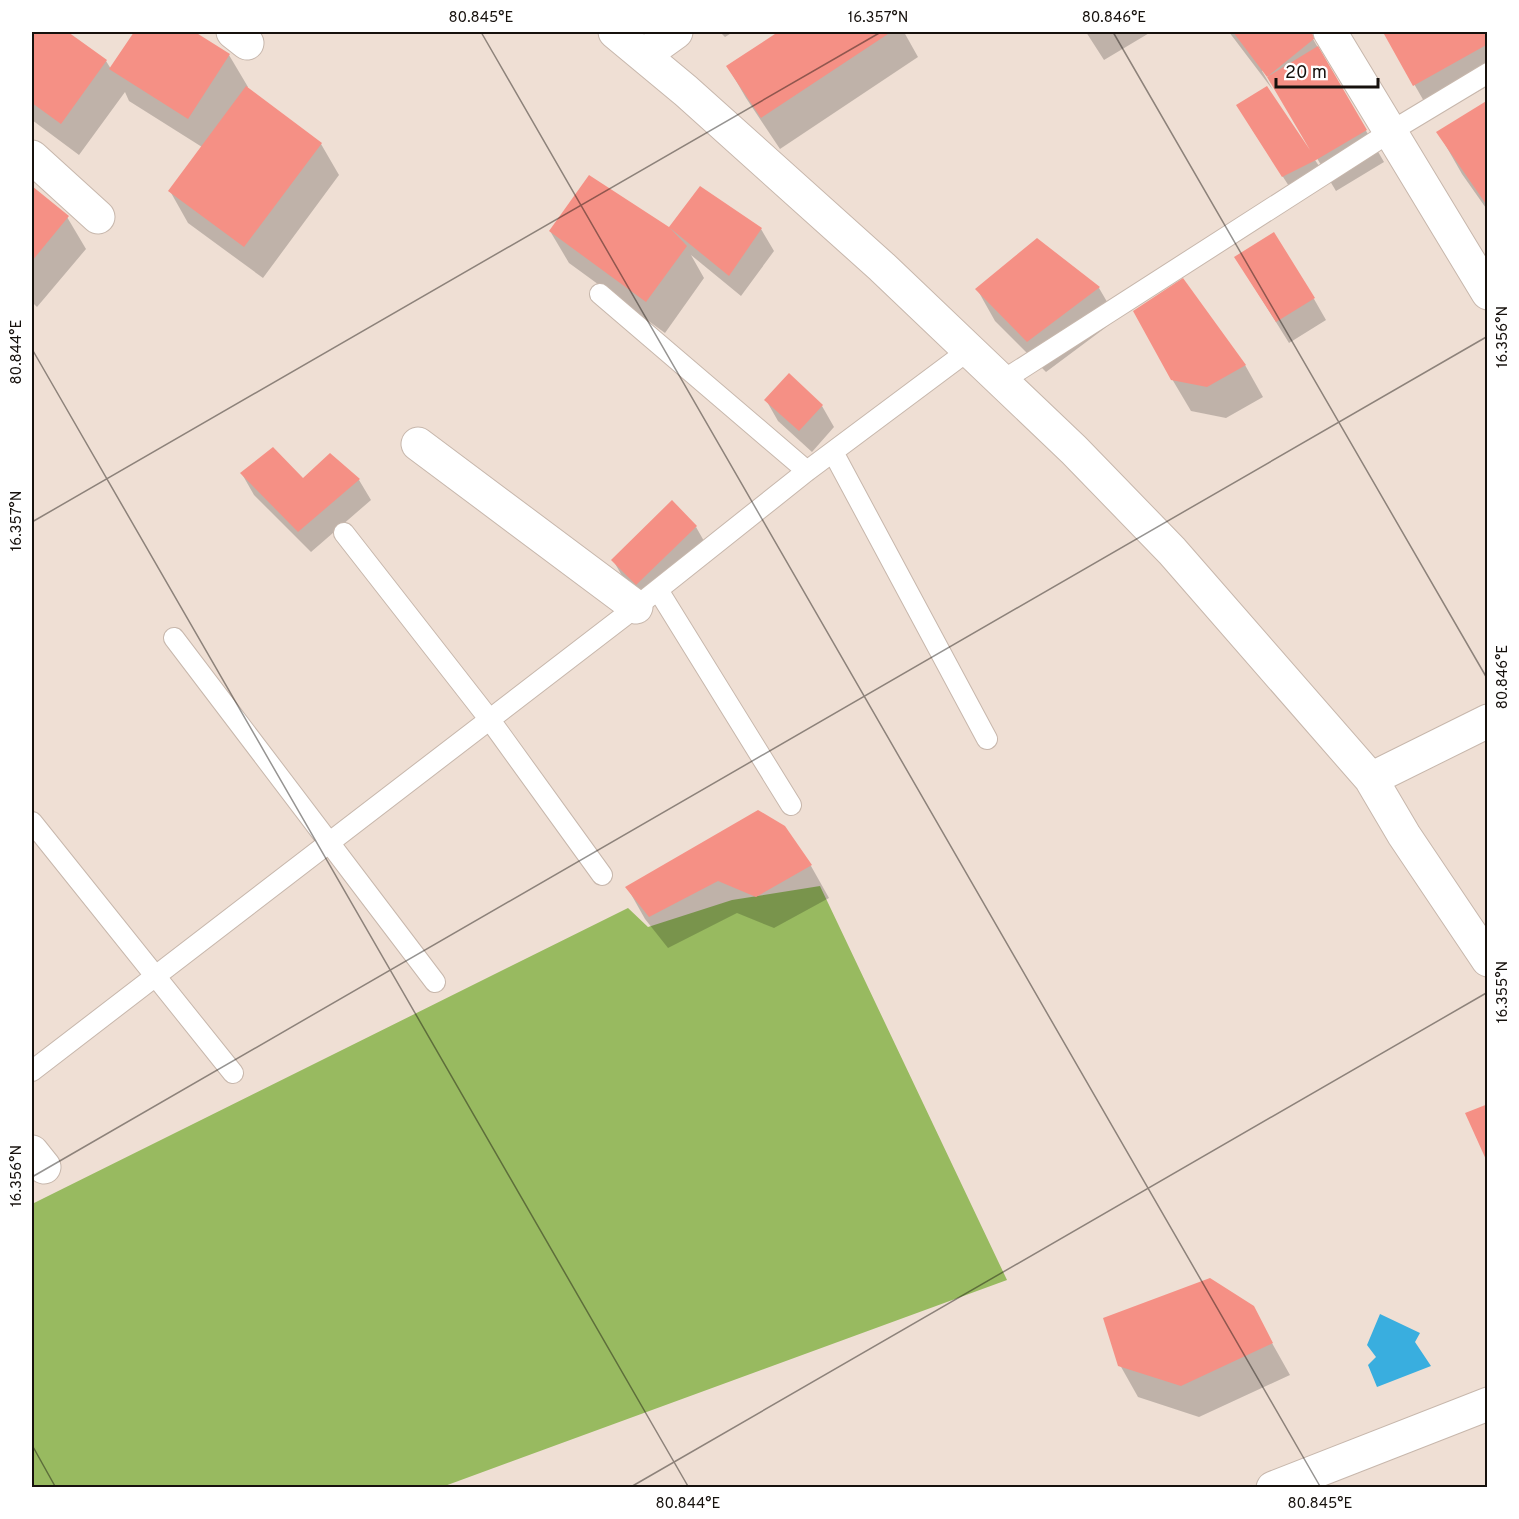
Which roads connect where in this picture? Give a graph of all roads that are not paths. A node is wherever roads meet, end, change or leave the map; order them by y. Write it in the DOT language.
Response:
graph roads {
  1 [pos="615,32"];
  2 [pos="676,32"];
  3 [pos="1330,32"];
  4 [pos="644,54"];
  5 [pos="1488,73"];
  6 [pos="1390,132"];
  7 [pos="32,157"];
  8 [pos="98,217"];
  9 [pos="1488,293"];
  10 [pos="600,294"];
  11 [pos="969,350"];
  12 [pos="1002,381"];
  13 [pos="418,444"];
  14 [pos="833,452"];
  15 [pos="807,471"];
  16 [pos="344,533"];
  17 [pos="647,598"];
  18 [pos="174,638"];
  19 [pos="490,720"];
  20 [pos="1488,721"];
  21 [pos="987,739"];
  22 [pos="1371,779"];
  23 [pos="791,805"];
  24 [pos="32,822"];
  25 [pos="330,843"];
  26 [pos="602,875"];
  27 [pos="1488,960"];
  28 [pos="156,975"];
  29 [pos="435,982"];
  30 [pos="32,1071"];
  31 [pos="233,1073"];
  32 [pos="1488,1404"];
  33 [pos="1273,1488"];
  1 -- 4 [label="street"];
  2 -- 4 [label="street"];
  3 -- 6 [label="street"];
  4 -- 11 [label="street"];
  5 -- 6 [label="lane"];
  6 -- 9 [label="street"];
  6 -- 12 [label="lane"];
  7 -- 8 [label="street"];
  10 -- 15 [label="lane"];
  11 -- 12 [label="street"];
  11 -- 14 [label="lane"];
  12 -- 22 [label="street"];
  13 -- 17 [label="street"];
  14 -- 15 [label="lane"];
  14 -- 21 [label="lane"];
  15 -- 17 [label="lane"];
  16 -- 19 [label="lane"];
  17 -- 19 [label="lane"];
  17 -- 23 [label="lane"];
  18 -- 25 [label="lane"];
  19 -- 25 [label="lane"];
  19 -- 26 [label="lane"];
  20 -- 22 [label="street"];
  22 -- 27 [label="street"];
  24 -- 28 [label="lane"];
  25 -- 28 [label="lane"];
  25 -- 29 [label="lane"];
  28 -- 30 [label="lane"];
  28 -- 31 [label="lane"];
  32 -- 33 [label="street"];
}
